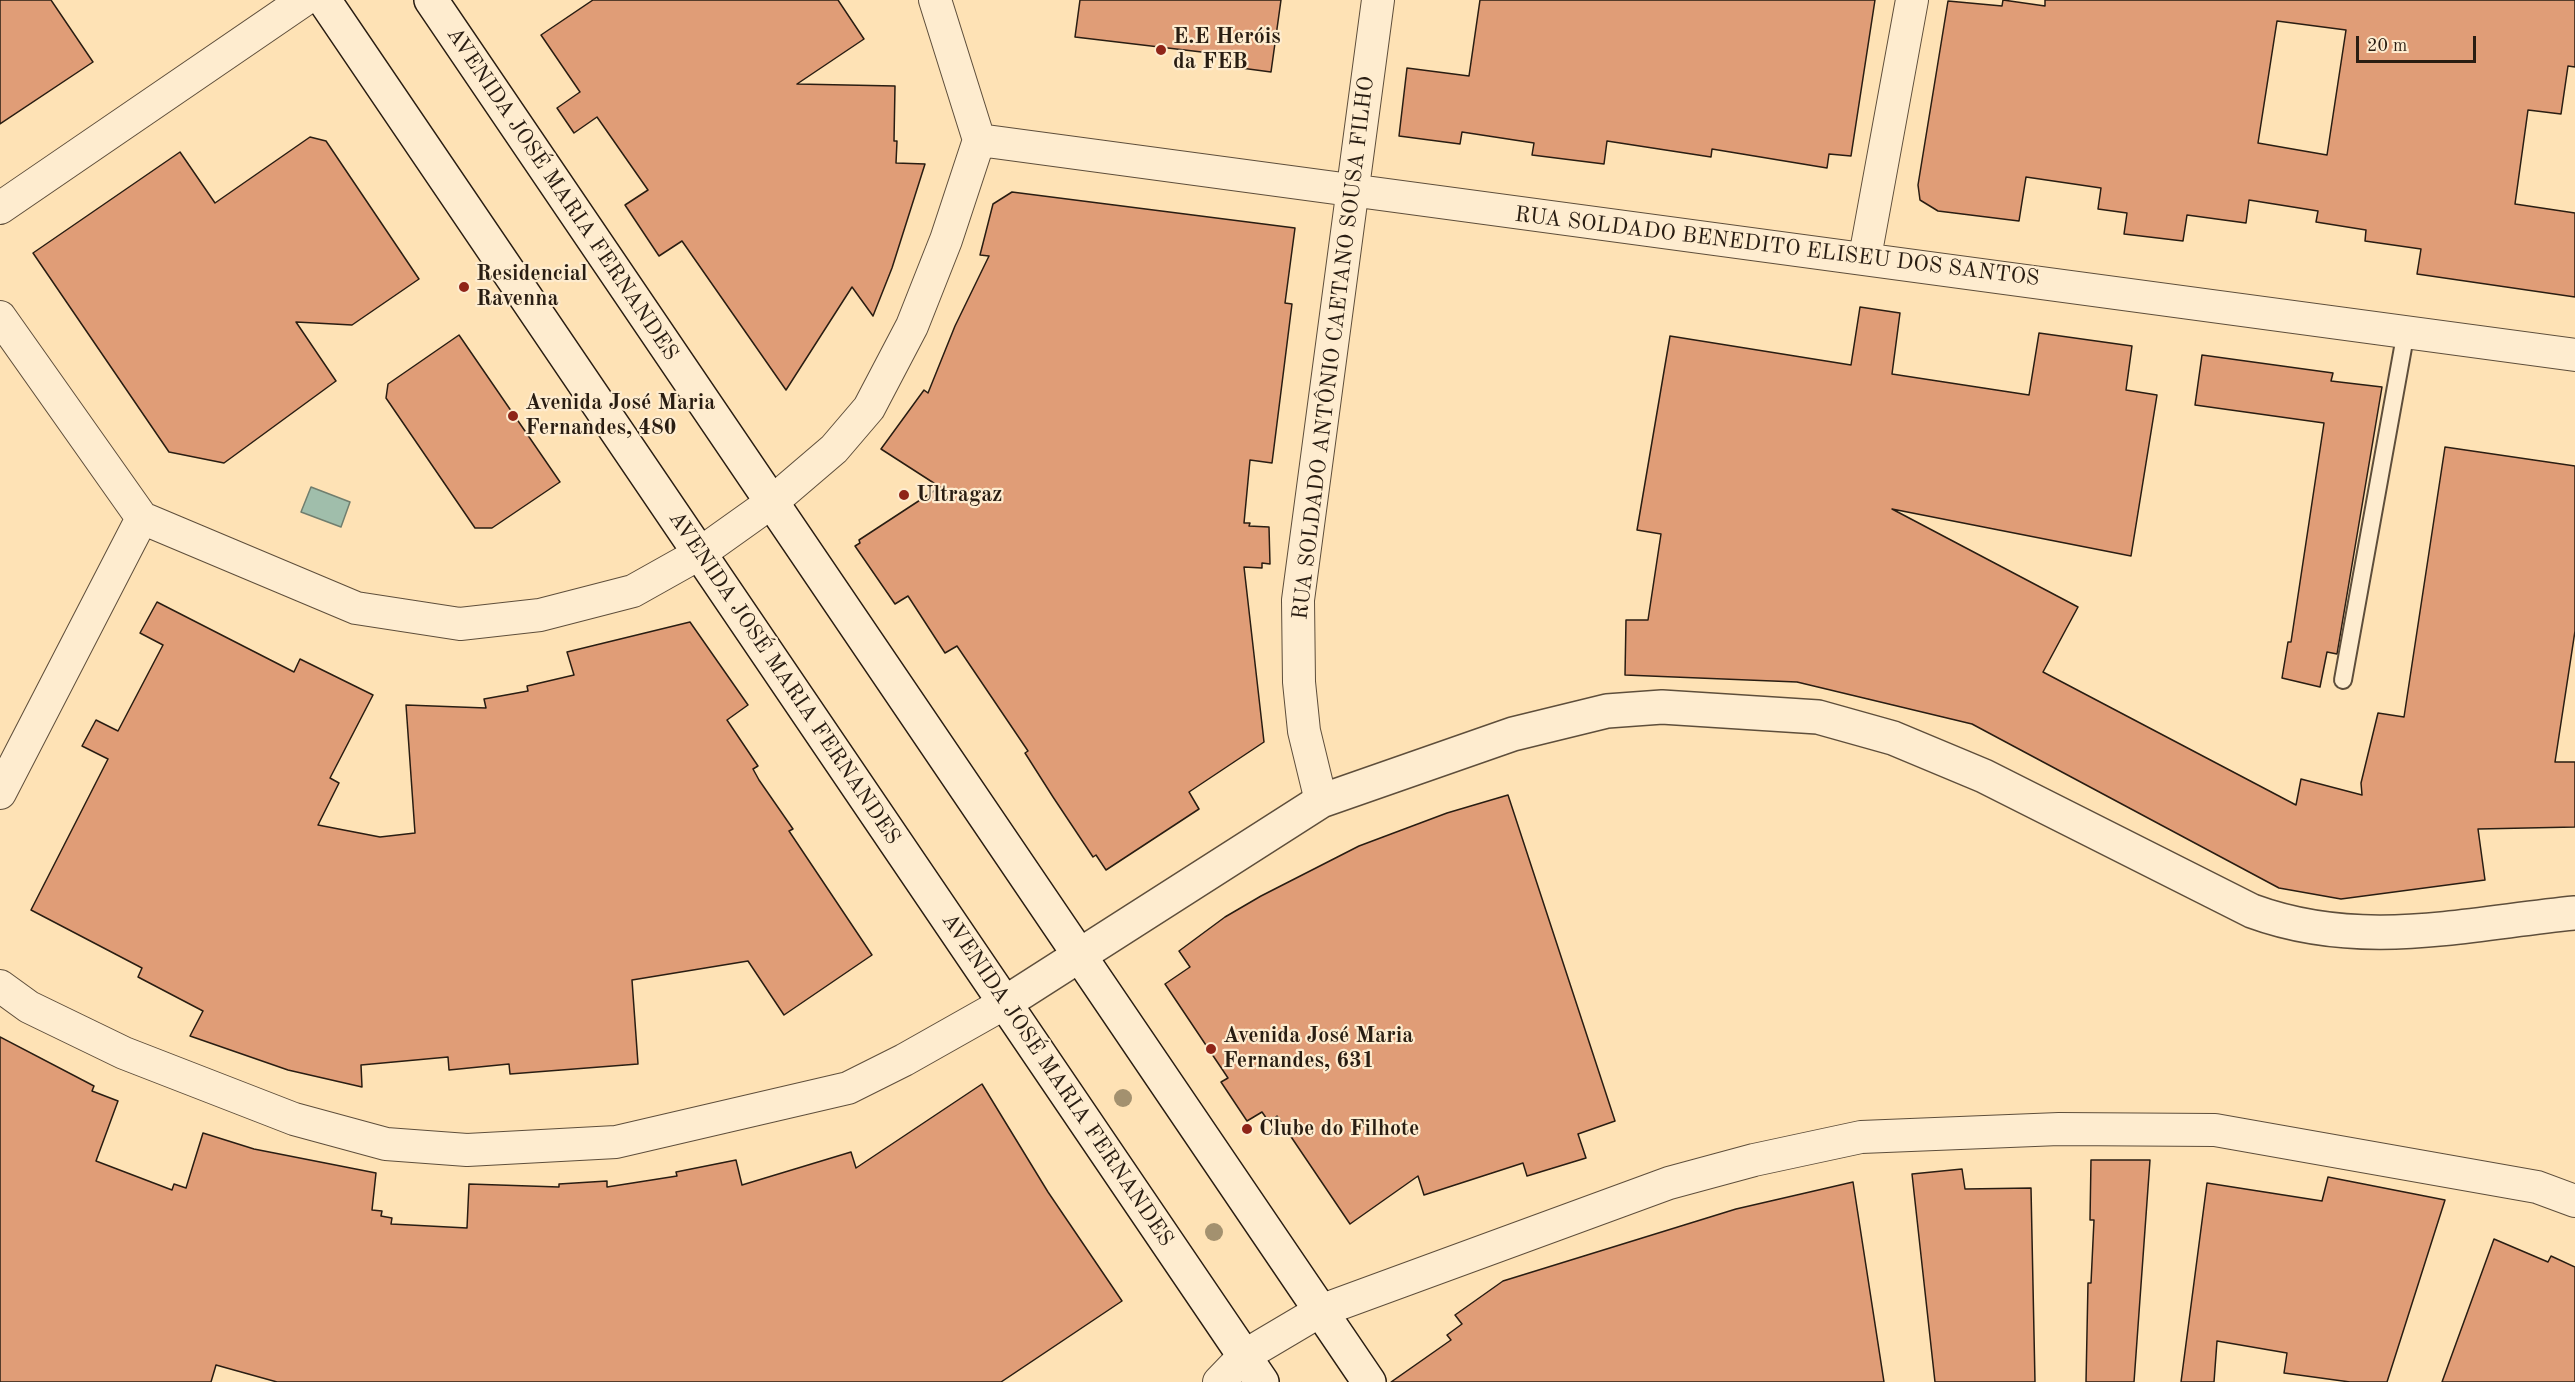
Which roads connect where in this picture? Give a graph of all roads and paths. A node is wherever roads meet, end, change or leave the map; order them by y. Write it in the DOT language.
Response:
graph roads {
  1 [pos="304,0"];
  2 [pos="324,0"];
  3 [pos="431,0"];
  4 [pos="935,0"];
  5 [pos="1378,0"];
  6 [pos="1912,0"];
  7 [pos="979,140"];
  8 [pos="1353,193"];
  9 [pos="0,208"];
  10 [pos="1865,257"];
  11 [pos="0,317"];
  12 [pos="2406,331"];
  13 [pos="2575,355"];
  14 [pos="772,502"];
  15 [pos="142,518"];
  16 [pos="699,554"];
  17 [pos="2343,680"];
  18 [pos="0,793"];
  19 [pos="1321,801"];
  20 [pos="2575,913"];
  21 [pos="1080,956"];
  22 [pos="0,986"];
  23 [pos="1005,1004"];
  24 [pos="2575,1201"];
  25 [pos="1320,1311"];
  26 [pos="1244,1356"];
  27 [pos="1218,1382"];
  28 [pos="1262,1382"];
  29 [pos="1369,1382"];
  1 -- 9 [label="street"];
  2 -- 16 [label="main road, AVENIDA JOSÉ MARIA FERNANDES"];
  3 -- 14 [label="main road, AVENIDA JOSÉ MARIA FERNANDES"];
  4 -- 7 [label="street"];
  5 -- 8 [label="street, RUA SOLDADO ANTÔNIO CAETANO SOUSA FILHO"];
  6 -- 10 [label="street"];
  7 -- 8 [label="street, RUA SOLDADO BENEDITO ELISEU DOS SANTOS"];
  7 -- 14 [label="street"];
  8 -- 10 [label="street, RUA SOLDADO BENEDITO ELISEU DOS SANTOS"];
  8 -- 19 [label="street, RUA SOLDADO ANTÔNIO CAETANO SOUSA FILHO"];
  10 -- 12 [label="street, RUA SOLDADO BENEDITO ELISEU DOS SANTOS"];
  11 -- 15 [label="street"];
  12 -- 13 [label="street, RUA SOLDADO BENEDITO ELISEU DOS SANTOS"];
  12 -- 17 [label="lane"];
  14 -- 16 [label="street"];
  14 -- 21 [label="main road, AVENIDA JOSÉ MARIA FERNANDES"];
  15 -- 16 [label="street"];
  15 -- 18 [label="street"];
  16 -- 23 [label="main road, AVENIDA JOSÉ MARIA FERNANDES"];
  19 -- 20 [label="main road"];
  19 -- 21 [label="main road"];
  21 -- 23 [label="main road"];
  21 -- 25 [label="main road, AVENIDA JOSÉ MARIA FERNANDES"];
  22 -- 23 [label="street"];
  23 -- 26 [label="main road, AVENIDA JOSÉ MARIA FERNANDES"];
  24 -- 25 [label="street"];
  25 -- 26 [label="street"];
  25 -- 29 [label="main road, AVENIDA JOSÉ MARIA FERNANDES"];
  26 -- 27 [label="street"];
  26 -- 28 [label="main road, AVENIDA JOSÉ MARIA FERNANDES"];
}
